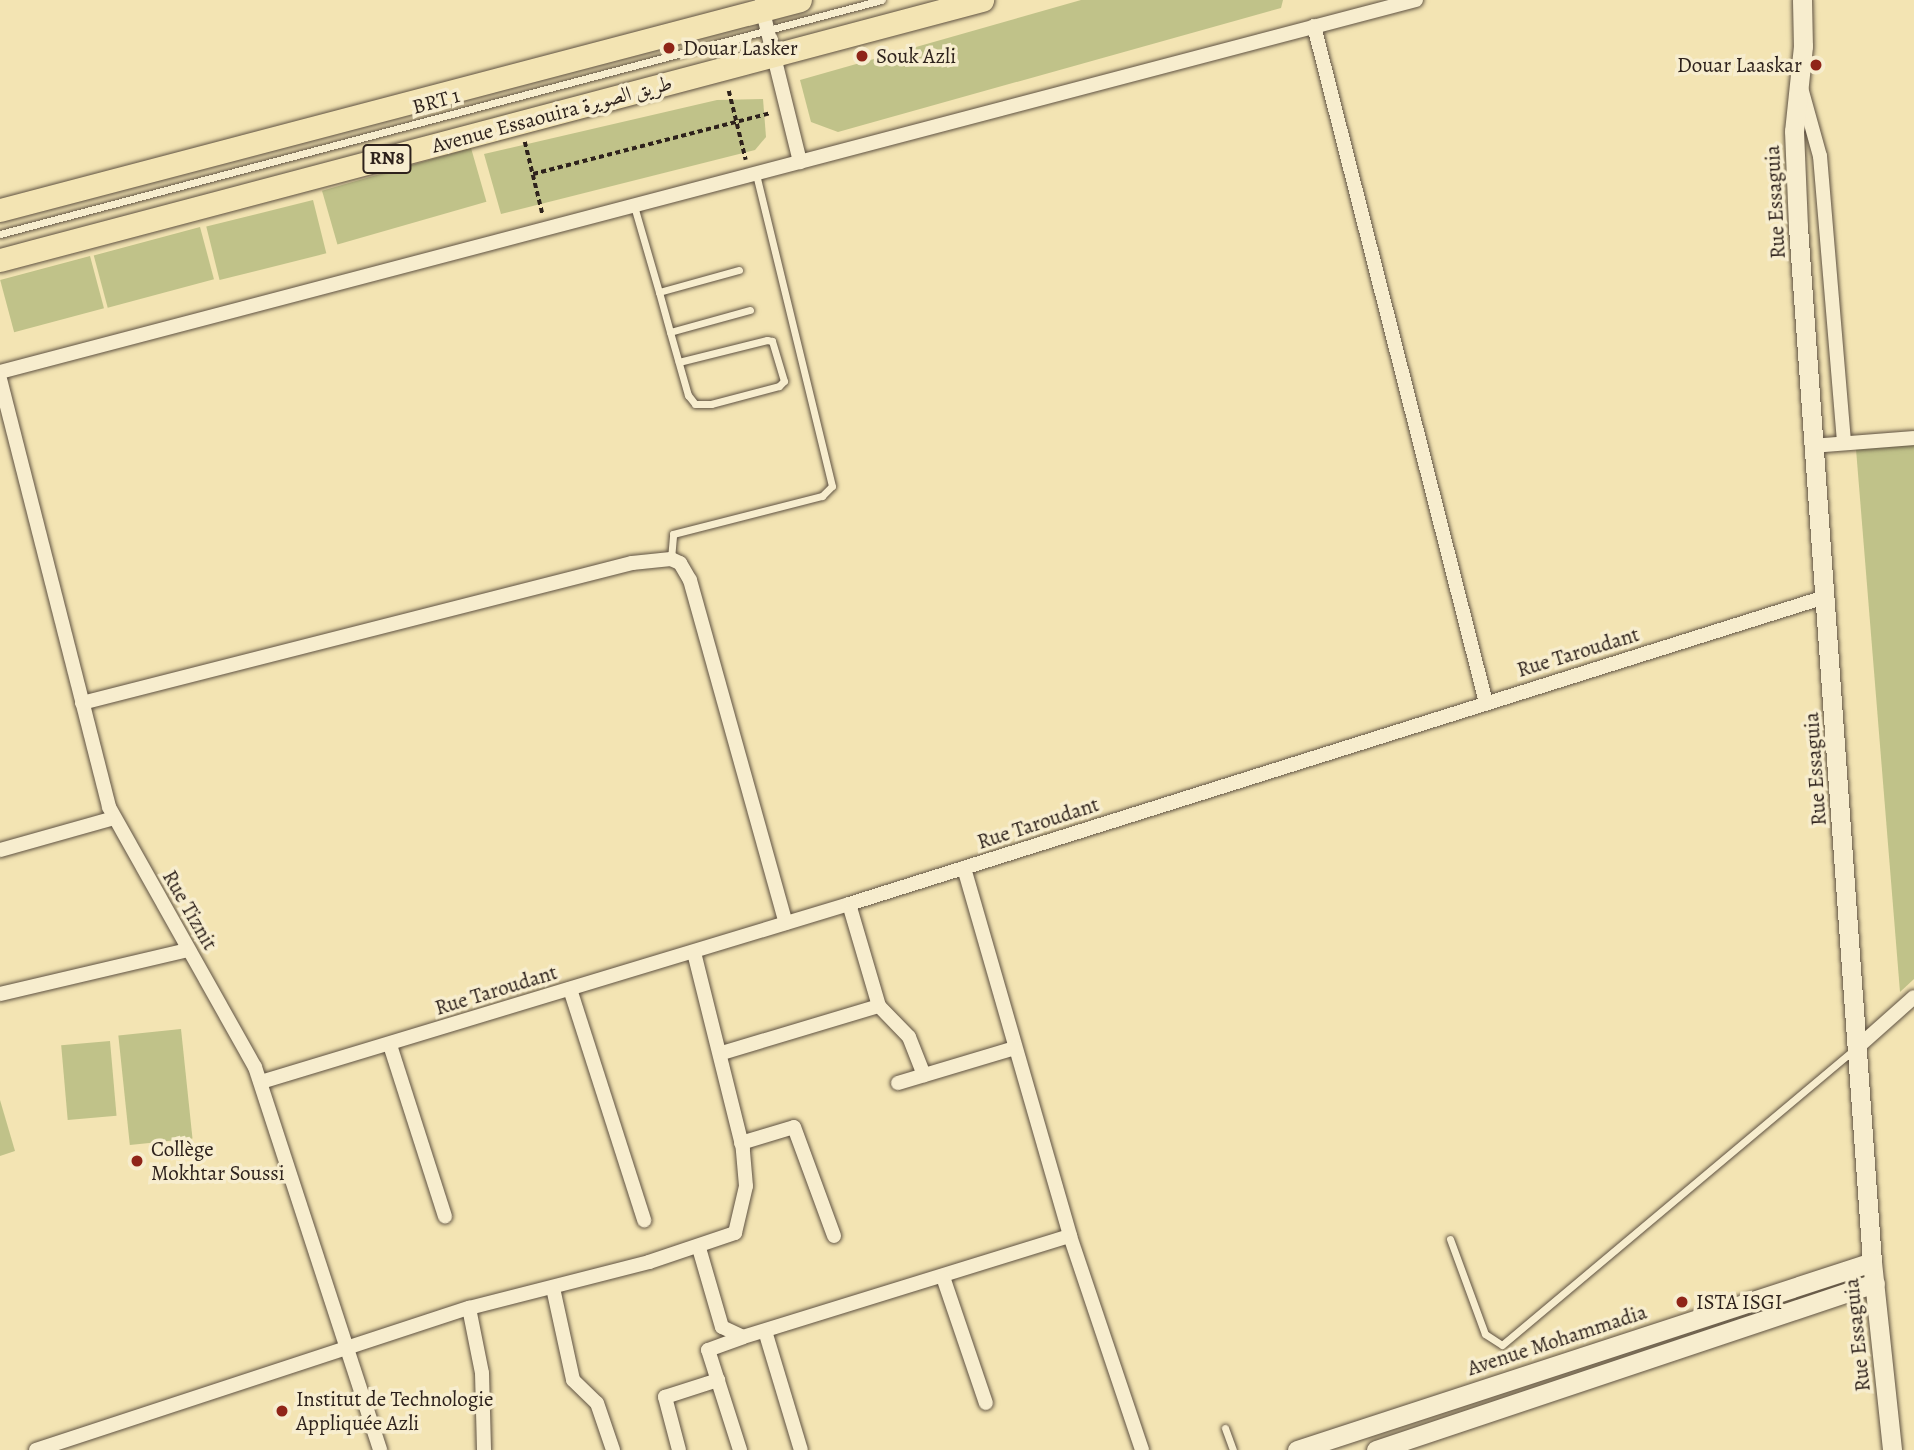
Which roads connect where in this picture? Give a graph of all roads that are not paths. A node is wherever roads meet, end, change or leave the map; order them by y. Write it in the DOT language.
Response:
graph roads {
  1 [pos="800,0"];
  2 [pos="881,0"];
  3 [pos="982,0"];
  4 [pos="1416,0"];
  5 [pos="1801,0"];
  6 [pos="763,13"];
  7 [pos="1314,26"];
  8 [pos="773,57"];
  9 [pos="1799,83"];
  10 [pos="800,162"];
  11 [pos="753,175"];
  12 [pos="634,206"];
  13 [pos="0,210"];
  14 [pos="0,234"];
  15 [pos="0,260"];
  16 [pos="739,271"];
  17 [pos="659,292"];
  18 [pos="750,310"];
  19 [pos="670,332"];
  20 [pos="679,362"];
  21 [pos="0,372"];
  22 [pos="0,379"];
  23 [pos="1914,438"];
  24 [pos="1844,442"];
  25 [pos="1812,446"];
  26 [pos="671,559"];
  27 [pos="1825,597"];
  28 [pos="82,703"];
  29 [pos="1486,703"];
  30 [pos="114,818"];
  31 [pos="0,850"];
  32 [pos="964,869"];
  33 [pos="849,904"];
  34 [pos="786,923"];
  35 [pos="188,950"];
  36 [pos="694,952"];
  37 [pos="570,989"];
  38 [pos="0,994"];
  39 [pos="1914,997"];
  40 [pos="879,1006"];
  41 [pos="390,1045"];
  42 [pos="1860,1045"];
  43 [pos="1015,1048"];
  44 [pos="722,1053"];
  45 [pos="924,1075"];
  46 [pos="261,1082"];
  47 [pos="898,1083"];
  48 [pos="741,1143"];
  49 [pos="445,1216"];
  50 [pos="644,1220"];
  51 [pos="834,1236"];
  52 [pos="1070,1236"];
  53 [pos="1450,1238"];
  54 [pos="699,1248"];
  55 [pos="1872,1262"];
  56 [pos="943,1277"];
  57 [pos="1875,1283"];
  58 [pos="553,1288"];
  59 [pos="469,1308"];
  60 [pos="765,1331"];
  61 [pos="1653,1332"];
  62 [pos="743,1337"];
  63 [pos="347,1346"];
  64 [pos="1662,1355"];
  65 [pos="718,1380"];
  66 [pos="1463,1395"];
  67 [pos="986,1403"];
  68 [pos="1470,1419"];
  69 [pos="1225,1428"];
  70 [pos="36,1450"];
  71 [pos="380,1450"];
  72 [pos="484,1450"];
  73 [pos="613,1450"];
  74 [pos="679,1450"];
  75 [pos="740,1450"];
  76 [pos="801,1450"];
  77 [pos="1142,1450"];
  78 [pos="1233,1450"];
  79 [pos="1297,1450"];
  80 [pos="1376,1450"];
  81 [pos="1892,1450"];
  1 -- 6 [label="main road, RN8"];
  2 -- 6 [label="lane, BRT 1"];
  3 -- 8 [label="main road, Avenue Essaouira طريق الصويرة / RN8"];
  4 -- 7 [label="street"];
  5 -- 9 [label="street, Rue Essaguia"];
  6 -- 8 [label="street"];
  6 -- 13 [label="main road, RN8"];
  6 -- 14 [label="lane, BRT 1"];
  7 -- 10 [label="street"];
  7 -- 29 [label="street"];
  8 -- 10 [label="street"];
  8 -- 15 [label="main road, Avenue Essaouira طريق الصويرة / RN8"];
  9 -- 24 [label="street, Rue Essaguia"];
  9 -- 25 [label="street, Rue Essaguia"];
  10 -- 11 [label="street"];
  11 -- 12 [label="street"];
  11 -- 26 [label="lane"];
  12 -- 17 [label="lane"];
  12 -- 21 [label="street"];
  16 -- 17 [label="lane"];
  17 -- 19 [label="lane"];
  18 -- 19 [label="lane"];
  19 -- 20 [label="lane"];
  20 -- 20 [label="lane"];
  22 -- 28 [label="street, Rue Tiznit"];
  23 -- 24 [label="street"];
  24 -- 25 [label="street"];
  25 -- 27 [label="street, Rue Essaguia"];
  26 -- 28 [label="street"];
  26 -- 34 [label="street"];
  27 -- 29 [label="street, Rue Taroudant"];
  27 -- 42 [label="street, Rue Essaguia"];
  28 -- 30 [label="street, Rue Tiznit"];
  29 -- 32 [label="street, Rue Taroudant"];
  30 -- 31 [label="street"];
  30 -- 35 [label="street, Rue Tiznit"];
  32 -- 33 [label="street, Rue Taroudant"];
  32 -- 43 [label="street"];
  33 -- 34 [label="street, Rue Taroudant"];
  33 -- 40 [label="street"];
  34 -- 36 [label="street, Rue Taroudant"];
  35 -- 38 [label="street"];
  35 -- 46 [label="street, Rue Tiznit"];
  36 -- 37 [label="street, Rue Taroudant"];
  36 -- 44 [label="street"];
  37 -- 41 [label="street, Rue Taroudant"];
  37 -- 50 [label="street"];
  39 -- 42 [label="street"];
  40 -- 44 [label="street"];
  40 -- 45 [label="street"];
  41 -- 46 [label="street, Rue Taroudant"];
  41 -- 49 [label="street"];
  42 -- 53 [label="lane"];
  42 -- 55 [label="street, Rue Essaguia"];
  43 -- 45 [label="street"];
  43 -- 52 [label="street"];
  44 -- 48 [label="street"];
  45 -- 47 [label="street"];
  46 -- 63 [label="street, Rue Tiznit"];
  48 -- 51 [label="street"];
  48 -- 54 [label="street"];
  52 -- 56 [label="street"];
  52 -- 77 [label="street"];
  54 -- 58 [label="street"];
  54 -- 62 [label="street"];
  55 -- 57 [label="street, Rue Essaguia"];
  55 -- 61 [label="street, Avenue Mohammadia"];
  56 -- 60 [label="street"];
  56 -- 67 [label="street"];
  57 -- 64 [label="street"];
  57 -- 81 [label="street, Rue Essaguia"];
  58 -- 59 [label="street"];
  58 -- 73 [label="street"];
  59 -- 63 [label="street"];
  59 -- 72 [label="street"];
  60 -- 62 [label="street"];
  60 -- 76 [label="street"];
  61 -- 64 [label="street"];
  61 -- 66 [label="street, Avenue Mohammadia"];
  62 -- 65 [label="street"];
  63 -- 70 [label="street"];
  63 -- 71 [label="street, Rue Tiznit"];
  64 -- 68 [label="street"];
  65 -- 74 [label="street"];
  65 -- 75 [label="street"];
  66 -- 68 [label="street"];
  66 -- 79 [label="street, Avenue Mohammadia"];
  68 -- 80 [label="street"];
  69 -- 78 [label="lane"];
}
